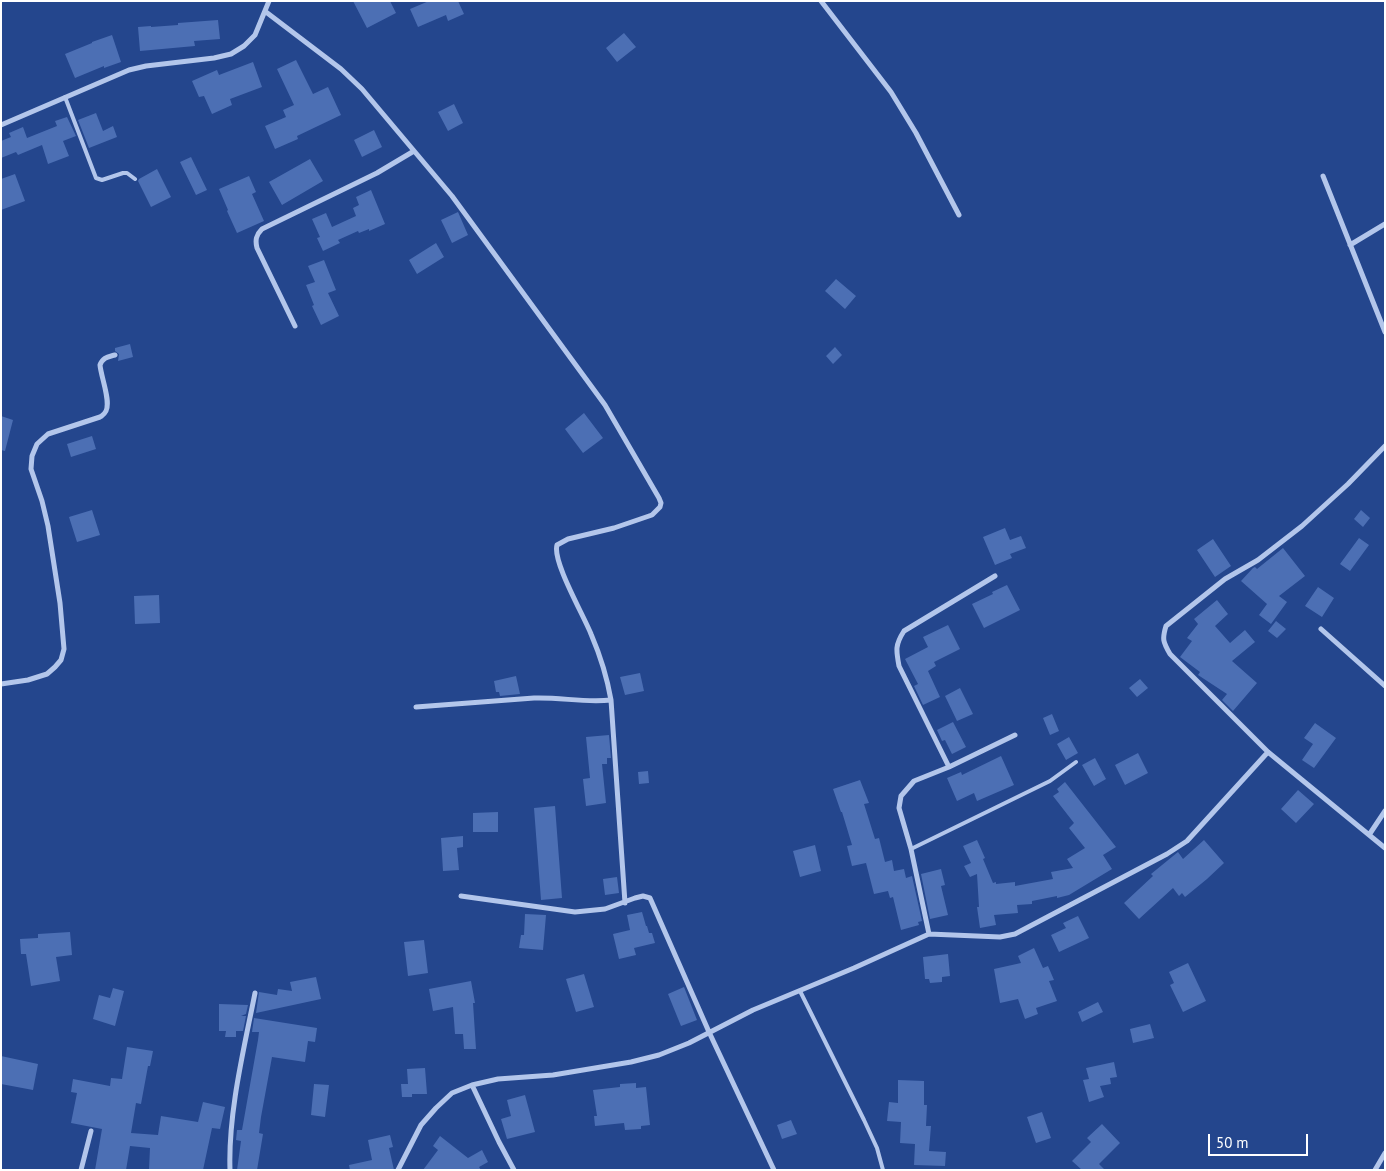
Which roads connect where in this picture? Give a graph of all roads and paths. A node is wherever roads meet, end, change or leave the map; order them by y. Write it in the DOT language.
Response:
graph roads {
  1 [pos="270,1"];
  2 [pos="821,1"];
  3 [pos="266,12"];
  4 [pos="65,96"];
  5 [pos="1,125"];
  6 [pos="414,151"];
  7 [pos="1323,176"];
  8 [pos="135,179"];
  9 [pos="959,215"];
  10 [pos="1385,224"];
  11 [pos="1350,245"];
  12 [pos="295,326"];
  13 [pos="1385,332"];
  14 [pos="115,355"];
  15 [pos="1385,446"];
  16 [pos="995,576"];
  17 [pos="1320,629"];
  18 [pos="1,684"];
  19 [pos="1385,686"];
  20 [pos="611,700"];
  21 [pos="416,707"];
  22 [pos="1015,735"];
  23 [pos="1268,752"];
  24 [pos="1076,762"];
  25 [pos="948,767"];
  26 [pos="1385,811"];
  27 [pos="1369,834"];
  28 [pos="1385,848"];
  29 [pos="911,849"];
  30 [pos="461,896"];
  31 [pos="625,903"];
  32 [pos="929,934"];
  33 [pos="800,991"];
  34 [pos="256,992"];
  35 [pos="708,1032"];
  36 [pos="472,1085"];
  37 [pos="91,1131"];
  38 [pos="1385,1153"];
  39 [pos="82,1170"];
  40 [pos="230,1170"];
  41 [pos="398,1170"];
  42 [pos="514,1170"];
  43 [pos="774,1170"];
  44 [pos="883,1170"];
  45 [pos="1375,1170"];
  1 -- 3 [label="street"];
  2 -- 9 [label="street"];
  3 -- 4 [label="street"];
  3 -- 6 [label="street"];
  4 -- 5 [label="street"];
  4 -- 8 [label="lane"];
  6 -- 12 [label="street"];
  6 -- 20 [label="street"];
  7 -- 11 [label="street"];
  10 -- 11 [label="street"];
  11 -- 13 [label="street"];
  14 -- 18 [label="street"];
  15 -- 23 [label="street"];
  16 -- 25 [label="street"];
  17 -- 19 [label="street"];
  20 -- 21 [label="street"];
  20 -- 31 [label="street"];
  22 -- 25 [label="street"];
  23 -- 27 [label="street"];
  23 -- 32 [label="street"];
  24 -- 29 [label="lane"];
  25 -- 29 [label="street"];
  26 -- 27 [label="street"];
  27 -- 28 [label="street"];
  29 -- 32 [label="street"];
  30 -- 31 [label="street"];
  31 -- 35 [label="street"];
  32 -- 33 [label="street"];
  33 -- 35 [label="street"];
  33 -- 44 [label="lane"];
  34 -- 40 [label="street"];
  35 -- 36 [label="street"];
  35 -- 43 [label="street"];
  36 -- 41 [label="street"];
  36 -- 42 [label="street"];
  37 -- 39 [label="street"];
  38 -- 45 [label="street"];
}
